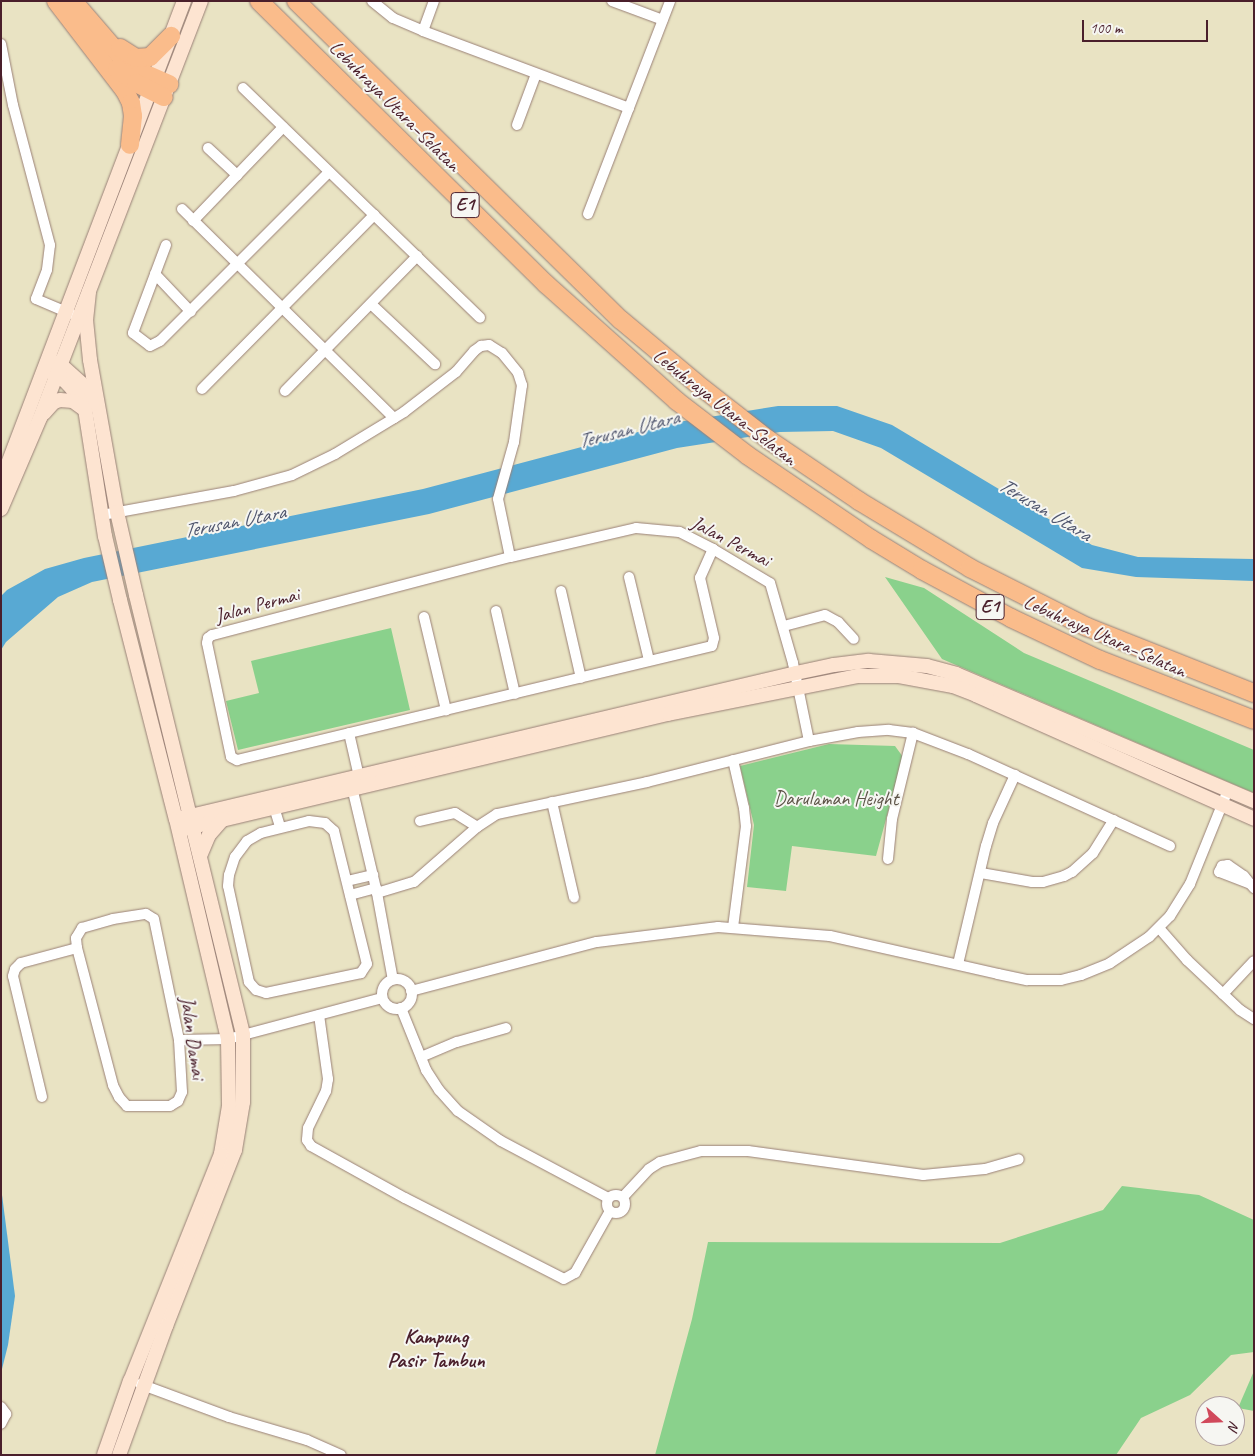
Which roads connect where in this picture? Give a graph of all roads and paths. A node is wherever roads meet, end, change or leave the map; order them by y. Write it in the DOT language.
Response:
graph roads {
  1 [pos="56,1"];
  2 [pos="74,1"];
  3 [pos="184,1"];
  4 [pos="259,1"];
  5 [pos="296,1"];
  6 [pos="372,1"];
  7 [pos="434,1"];
  8 [pos="612,1"];
  9 [pos="670,1"];
  10 [pos="200,4"];
  11 [pos="663,20"];
  12 [pos="423,31"];
  13 [pos="171,36"];
  14 [pos="1,44"];
  15 [pos="536,74"];
  16 [pos="160,88"];
  17 [pos="243,88"];
  18 [pos="629,108"];
  19 [pos="517,125"];
  20 [pos="283,127"];
  21 [pos="130,145"];
  22 [pos="208,148"];
  23 [pos="329,172"];
  24 [pos="237,176"];
  25 [pos="182,210"];
  26 [pos="588,214"];
  27 [pos="374,215"];
  28 [pos="193,221"];
  29 [pos="166,245"];
  30 [pos="417,256"];
  31 [pos="237,264"];
  32 [pos="155,274"];
  33 [pos="89,292"];
  34 [pos="371,304"];
  35 [pos="280,307"];
  36 [pos="191,312"];
  37 [pos="73,314"];
  38 [pos="480,318"];
  39 [pos="326,351"];
  40 [pos="435,364"];
  41 [pos="53,367"];
  42 [pos="202,389"];
  43 [pos="286,391"];
  44 [pos="85,409"];
  45 [pos="40,418"];
  46 [pos="394,418"];
  47 [pos="99,419"];
  48 [pos="1,482"];
  49 [pos="1,510"];
  50 [pos="118,512"];
  51 [pos="102,515"];
  52 [pos="713,549"];
  53 [pos="510,557"];
  54 [pos="629,577"];
  55 [pos="561,590"];
  56 [pos="496,611"];
  57 [pos="424,617"];
  58 [pos="784,626"];
  59 [pos="854,639"];
  60 [pos="649,660"];
  61 [pos="796,673"];
  62 [pos="581,678"];
  63 [pos="798,688"];
  64 [pos="1254,692"];
  65 [pos="515,694"];
  66 [pos="446,710"];
  67 [pos="1254,720"];
  68 [pos="349,733"];
  69 [pos="913,733"];
  70 [pos="809,741"];
  71 [pos="733,760"];
  72 [pos="1015,775"];
  73 [pos="356,782"];
  74 [pos="1228,790"];
  75 [pos="552,802"];
  76 [pos="1254,802"];
  77 [pos="1222,806"];
  78 [pos="274,807"];
  79 [pos="224,819"];
  80 [pos="1254,819"];
  81 [pos="1114,820"];
  82 [pos="420,822"];
  83 [pos="184,823"];
  84 [pos="280,827"];
  85 [pos="477,827"];
  86 [pos="1170,846"];
  87 [pos="200,856"];
  88 [pos="888,859"];
  89 [pos="981,873"];
  90 [pos="373,874"];
  91 [pos="347,881"];
  92 [pos="376,890"];
  93 [pos="350,894"];
  94 [pos="574,897"];
  95 [pos="733,927"];
  96 [pos="1159,928"];
  97 [pos="77,948"];
  98 [pos="1254,961"];
  99 [pos="958,964"];
  100 [pos="393,980"];
  101 [pos="411,991"];
  102 [pos="1223,994"];
  103 [pos="382,998"];
  104 [pos="401,1008"];
  105 [pos="319,1015"];
  106 [pos="1254,1019"];
  107 [pos="506,1028"];
  108 [pos="244,1035"];
  109 [pos="228,1039"];
  110 [pos="179,1040"];
  111 [pos="421,1057"];
  112 [pos="42,1097"];
  113 [pos="1019,1159"];
  114 [pos="622,1197"];
  115 [pos="608,1198"];
  116 [pos="610,1211"];
  117 [pos="130,1380"];
  118 [pos="144,1386"];
  119 [pos="2,1408"];
  120 [pos="1,1424"];
  121 [pos="104,1455"];
  122 [pos="119,1455"];
  123 [pos="341,1455"];
  1 -- 16 [label="highway"];
  1 -- 21 [label="highway"];
  2 -- 13 [label="highway"];
  2 -- 16 [label="highway"];
  3 -- 13 [label="street"];
  4 -- 67 [label="highway, Lebuhraya Utara–Selatan / E1"];
  5 -- 64 [label="highway, Lebuhraya Utara–Selatan / E1"];
  6 -- 12 [label="street"];
  7 -- 12 [label="street"];
  8 -- 11 [label="street"];
  9 -- 11 [label="street"];
  10 -- 16 [label="street"];
  11 -- 18 [label="street"];
  12 -- 15 [label="street"];
  13 -- 16 [label="street"];
  14 -- 37 [label="street"];
  15 -- 18 [label="street"];
  15 -- 19 [label="street"];
  16 -- 21 [label="street"];
  16 -- 33 [label="street"];
  17 -- 20 [label="street"];
  18 -- 26 [label="street"];
  20 -- 23 [label="street"];
  20 -- 24 [label="street"];
  21 -- 37 [label="street"];
  22 -- 24 [label="street"];
  23 -- 27 [label="street"];
  23 -- 31 [label="street"];
  24 -- 28 [label="street"];
  25 -- 28 [label="street"];
  27 -- 30 [label="street"];
  27 -- 35 [label="street"];
  28 -- 31 [label="street"];
  29 -- 32 [label="street"];
  30 -- 34 [label="street"];
  30 -- 38 [label="street"];
  31 -- 35 [label="street"];
  31 -- 36 [label="street"];
  32 -- 36 [label="street"];
  32 -- 36 [label="street"];
  33 -- 37 [label="street"];
  33 -- 47 [label="street"];
  34 -- 39 [label="street"];
  34 -- 40 [label="street"];
  35 -- 39 [label="street"];
  35 -- 42 [label="street"];
  37 -- 41 [label="street"];
  39 -- 43 [label="street"];
  39 -- 46 [label="street"];
  41 -- 44 [label="street"];
  41 -- 45 [label="street"];
  41 -- 47 [label="street"];
  41 -- 48 [label="street"];
  44 -- 45 [label="street"];
  44 -- 51 [label="street"];
  45 -- 49 [label="street"];
  46 -- 50 [label="street"];
  46 -- 53 [label="street"];
  47 -- 50 [label="street"];
  50 -- 51 [label="street"];
  50 -- 83 [label="street"];
  51 -- 83 [label="street"];
  52 -- 53 [label="street, Jalan Permai"];
  52 -- 58 [label="street, Jalan Permai"];
  52 -- 60 [label="street, Jalan Permai"];
  53 -- 68 [label="street, Jalan Permai"];
  54 -- 60 [label="street"];
  55 -- 62 [label="street"];
  56 -- 65 [label="street"];
  57 -- 66 [label="street"];
  58 -- 59 [label="street"];
  58 -- 61 [label="street, Jalan Permai"];
  60 -- 62 [label="street, Jalan Permai"];
  61 -- 63 [label="street, Jalan Permai"];
  61 -- 73 [label="street"];
  61 -- 74 [label="street"];
  62 -- 65 [label="street, Jalan Permai"];
  63 -- 70 [label="street, Jalan Permai"];
  63 -- 73 [label="street"];
  63 -- 77 [label="street"];
  65 -- 66 [label="street, Jalan Permai"];
  66 -- 68 [label="street, Jalan Permai"];
  68 -- 73 [label="street"];
  69 -- 70 [label="street"];
  69 -- 72 [label="street"];
  69 -- 88 [label="street"];
  70 -- 71 [label="street"];
  71 -- 75 [label="street"];
  71 -- 95 [label="street"];
  72 -- 81 [label="street"];
  72 -- 89 [label="street"];
  73 -- 78 [label="street"];
  73 -- 83 [label="street"];
  73 -- 90 [label="street"];
  74 -- 76 [label="street"];
  74 -- 77 [label="street"];
  75 -- 85 [label="street"];
  75 -- 94 [label="street"];
  77 -- 80 [label="street"];
  77 -- 96 [label="street"];
  78 -- 79 [label="street"];
  78 -- 84 [label="street"];
  79 -- 83 [label="street"];
  79 -- 87 [label="street"];
  81 -- 86 [label="street"];
  81 -- 89 [label="street"];
  82 -- 85 [label="street"];
  83 -- 87 [label="street"];
  83 -- 109 [label="street"];
  84 -- 91 [label="street"];
  84 -- 93 [label="street"];
  85 -- 92 [label="street"];
  87 -- 108 [label="street"];
  89 -- 99 [label="street"];
  90 -- 91 [label="street"];
  90 -- 92 [label="street"];
  91 -- 93 [label="street"];
  92 -- 93 [label="street"];
  92 -- 100 [label="street"];
  95 -- 99 [label="street"];
  95 -- 101 [label="street"];
  96 -- 99 [label="street"];
  96 -- 102 [label="street"];
  97 -- 110 [label="street, Jalan Damai"];
  97 -- 110 [label="street, Jalan Damai"];
  97 -- 112 [label="street"];
  98 -- 102 [label="street"];
  100 -- 101 [label="street"];
  100 -- 103 [label="street"];
  101 -- 104 [label="street"];
  102 -- 106 [label="street"];
  103 -- 104 [label="street"];
  103 -- 105 [label="street"];
  104 -- 111 [label="street"];
  105 -- 108 [label="street"];
  105 -- 116 [label="street"];
  107 -- 111 [label="street"];
  108 -- 109 [label="street"];
  108 -- 118 [label="street"];
  109 -- 110 [label="street"];
  109 -- 117 [label="street"];
  111 -- 115 [label="street"];
  113 -- 114 [label="street"];
  114 -- 115 [label="street"];
  114 -- 116 [label="street"];
  115 -- 116 [label="street"];
  117 -- 118 [label="street"];
  117 -- 121 [label="street"];
  118 -- 122 [label="street"];
  118 -- 123 [label="street"];
  119 -- 120 [label="street"];
}
